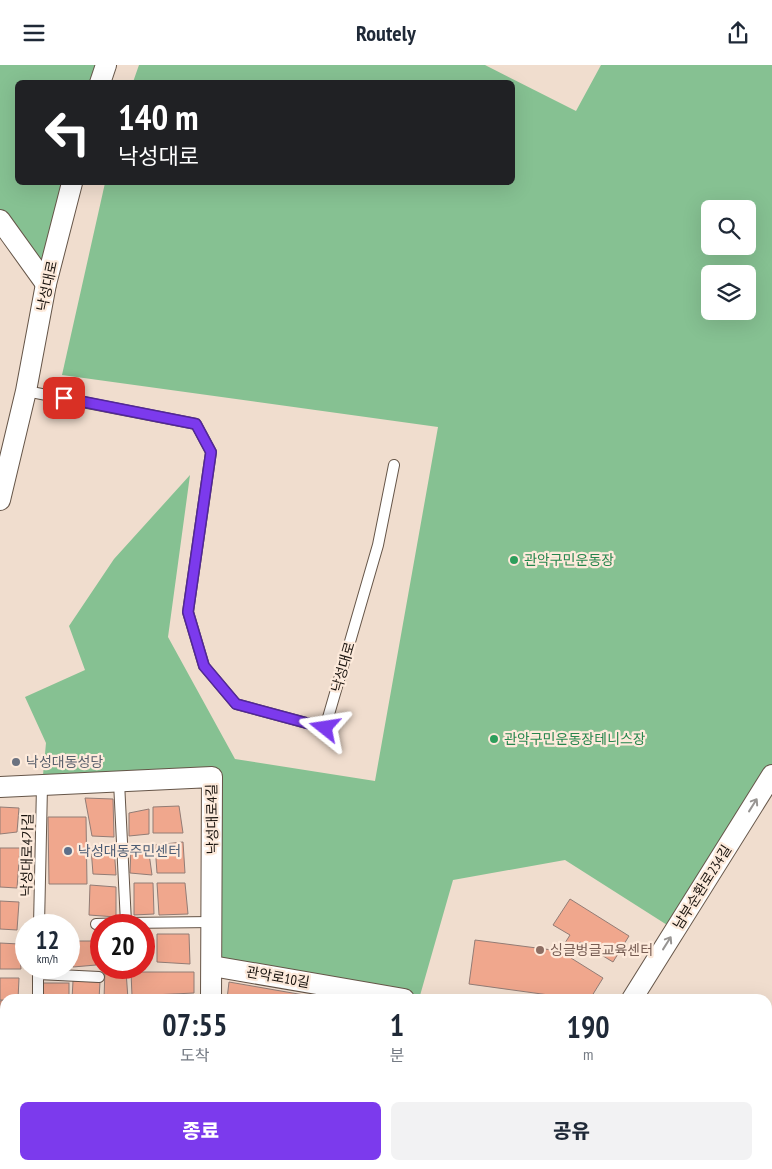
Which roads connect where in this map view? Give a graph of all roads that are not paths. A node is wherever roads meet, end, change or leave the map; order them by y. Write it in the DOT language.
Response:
graph roads {
  1 [pos="106,65"];
  2 [pos="101,80"];
  3 [pos="71,185"];
  4 [pos="0,219"];
  5 [pos="46,285"];
  6 [pos="26,391"];
  7 [pos="394,465"];
  8 [pos="0,500"];
  9 [pos="772,775"];
  10 [pos="119,781"];
  11 [pos="42,785"];
  12 [pos="0,787"];
  13 [pos="39,914"];
  14 [pos="126,914"];
  15 [pos="212,922"];
  16 [pos="155,923"];
  17 [pos="212,965"];
  18 [pos="38,979"];
  19 [pos="38,994"];
  20 [pos="211,994"];
  21 [pos="376,994"];
  22 [pos="635,994"];
  1 -- 2 [label="street"];
  3 -- 5 [label="street, 낙성대로"];
  4 -- 5 [label="street"];
  5 -- 6 [label="street, 낙성대로"];
  6 -- 7 [label="lane, 낙성대로"];
  6 -- 8 [label="street, 낙성대로"];
  22 -- 9 [label="street, 남부순환로234길, one-way"];
  10 -- 11 [label="street, 낙성대로4길"];
  10 -- 14 [label="lane"];
  10 -- 15 [label="street, 낙성대로4길"];
  11 -- 12 [label="street, 낙성대로4길"];
  11 -- 13 [label="lane, 낙성대로4가길"];
  15 -- 16 [label="lane"];
  15 -- 17 [label="street, 낙성대로4길"];
  17 -- 20 [label="street, 낙성대로4길"];
  17 -- 21 [label="street, 관악로10길"];
  18 -- 19 [label="lane"];
}
